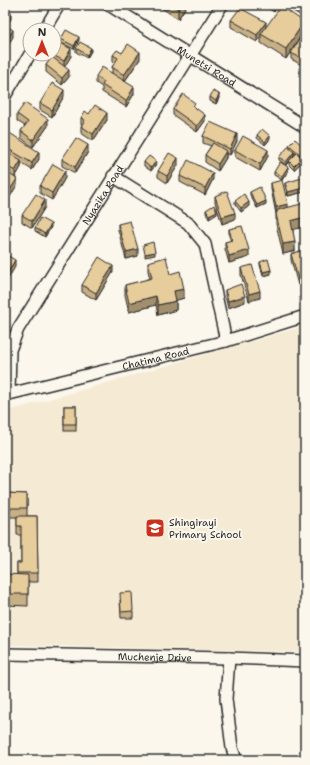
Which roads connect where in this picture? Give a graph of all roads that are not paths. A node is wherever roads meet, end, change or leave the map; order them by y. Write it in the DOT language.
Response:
graph roads {
  1 [pos="58,5"];
  2 [pos="109,5"];
  3 [pos="222,5"];
  4 [pos="48,22"];
  5 [pos="190,54"];
  6 [pos="25,62"];
  7 [pos="9,85"];
  8 [pos="5,96"];
  9 [pos="305,127"];
  10 [pos="113,176"];
  11 [pos="305,316"];
  12 [pos="226,341"];
  13 [pos="7,394"];
  14 [pos="5,654"];
  15 [pos="229,658"];
  16 [pos="305,661"];
  17 [pos="236,760"];
  1 -- 4 [label="street"];
  2 -- 5 [label="street, Munetsi Road"];
  3 -- 5 [label="street, Nyazika Road"];
  5 -- 9 [label="street, Munetsi Road"];
  5 -- 10 [label="street, Nyazika Road"];
  6 -- 7 [label="street"];
  7 -- 8 [label="street"];
  10 -- 12 [label="street"];
  10 -- 13 [label="street, Nyazika Road"];
  11 -- 12 [label="street, Chatima Road"];
  12 -- 13 [label="street, Chatima Road"];
  14 -- 15 [label="street, Muchenje Drive"];
  15 -- 16 [label="street, Muchenje Drive"];
  15 -- 17 [label="street"];
}
